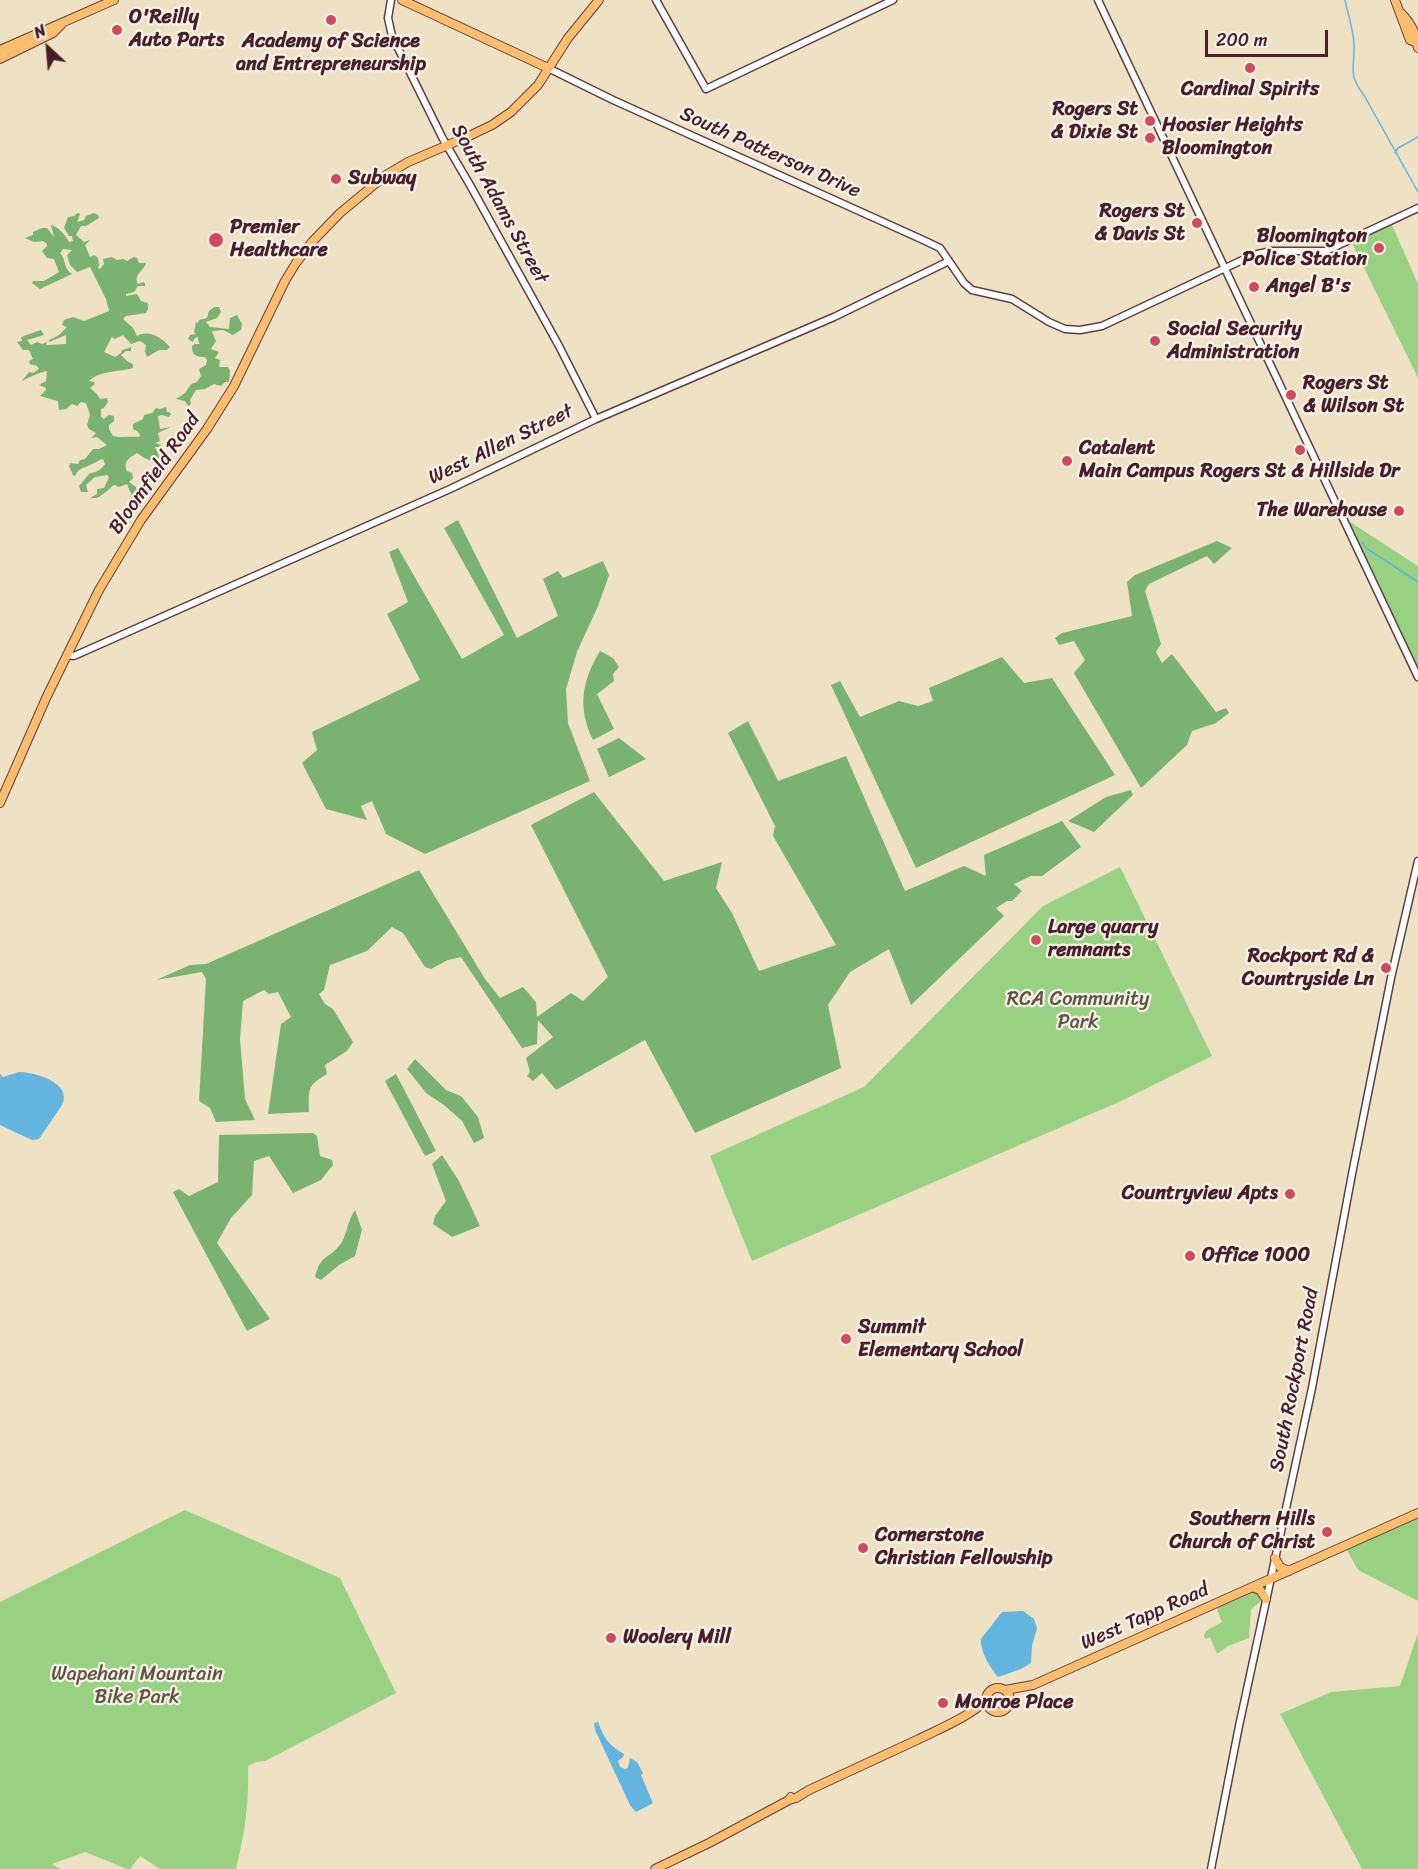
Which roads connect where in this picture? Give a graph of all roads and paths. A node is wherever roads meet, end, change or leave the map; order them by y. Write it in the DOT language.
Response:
graph roads {
  1 [pos="114,0"];
  2 [pos="391,0"];
  3 [pos="402,0"];
  4 [pos="599,0"];
  5 [pos="656,0"];
  6 [pos="893,0"];
  7 [pos="1098,0"];
  8 [pos="1395,0"];
  9 [pos="61,25"];
  10 [pos="1417,45"];
  11 [pos="0,50"];
  12 [pos="0,58"];
  13 [pos="548,68"];
  14 [pos="447,146"];
  15 [pos="1418,208"];
  16 [pos="950,261"];
  17 [pos="1226,268"];
  18 [pos="596,418"];
  19 [pos="67,655"];
  20 [pos="1418,677"];
  21 [pos="0,803"];
  22 [pos="1418,861"];
  23 [pos="1418,1514"];
  24 [pos="1275,1558"];
  25 [pos="1289,1571"];
  26 [pos="1271,1579"];
  27 [pos="1252,1587"];
  28 [pos="1266,1599"];
  29 [pos="1033,1685"];
  30 [pos="1005,1690"];
  31 [pos="987,1700"];
  32 [pos="1010,1702"];
  33 [pos="992,1711"];
  34 [pos="961,1718"];
  35 [pos="655,1869"];
  36 [pos="1212,1869"];
  1 -- 9 [label="main road"];
  2 -- 14 [label="street, South Adams Street"];
  3 -- 13 [label="main road, South Patterson Drive"];
  4 -- 13 [label="main road, Bloomfield Road"];
  5 -- 6 [label="street"];
  7 -- 17 [label="street"];
  8 -- 10 [label="main road"];
  9 -- 11 [label="main road"];
  9 -- 12 [label="main road"];
  13 -- 14 [label="main road, Bloomfield Road"];
  13 -- 16 [label="street, South Patterson Drive"];
  14 -- 18 [label="street, South Adams Street"];
  14 -- 19 [label="main road, Bloomfield Road"];
  15 -- 17 [label="street, South Patterson Drive"];
  16 -- 17 [label="street, South Patterson Drive"];
  16 -- 18 [label="street, West Allen Street"];
  17 -- 20 [label="street"];
  18 -- 19 [label="street, West Allen Street"];
  19 -- 21 [label="main road, Bloomfield Road"];
  22 -- 24 [label="street, South Rockport Road"];
  23 -- 25 [label="main road, West Tapp Road"];
  24 -- 25 [label="main road"];
  24 -- 26 [label="street, South Rockport Road"];
  25 -- 26 [label="main road, West Tapp Road"];
  26 -- 27 [label="main road, West Tapp Road"];
  26 -- 28 [label="street, South Rockport Road"];
  27 -- 28 [label="main road"];
  27 -- 29 [label="main road, West Tapp Road"];
  28 -- 36 [label="street, South Rockport Road"];
  29 -- 30 [label="main road, West Tapp Road"];
  29 -- 32 [label="main road, West Tapp Road"];
  30 -- 31 [label="main road, West Tapp Road"];
  30 -- 32 [label="main road"];
  31 -- 33 [label="main road"];
  31 -- 34 [label="main road, West Tapp Road"];
  32 -- 33 [label="main road, West Tapp Road"];
  33 -- 34 [label="main road, West Tapp Road"];
  34 -- 35 [label="main road, West Tapp Road"];
}
